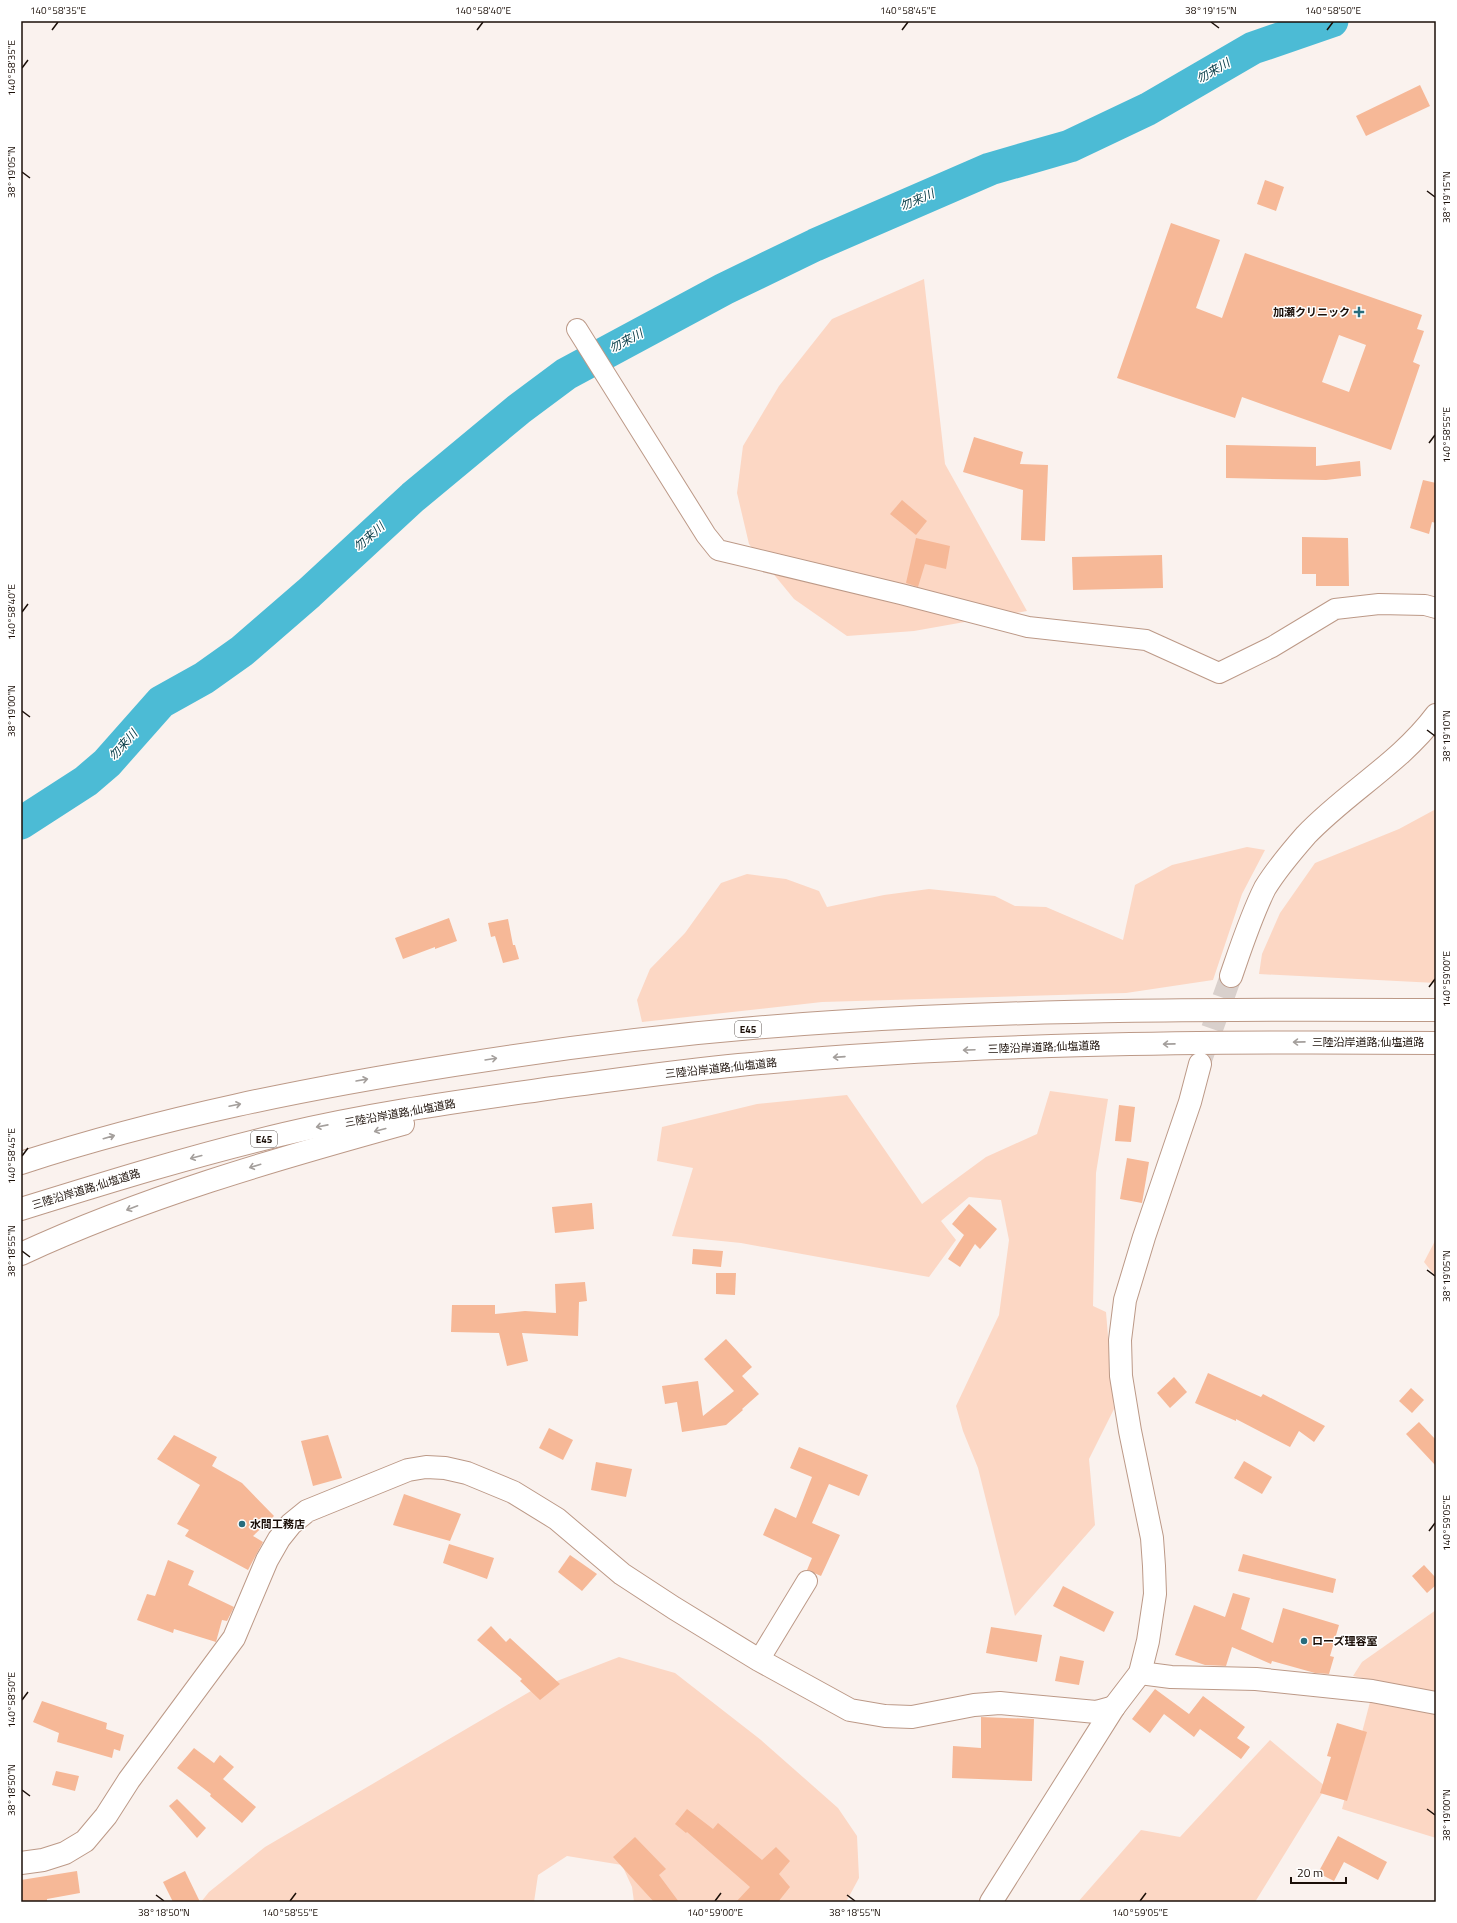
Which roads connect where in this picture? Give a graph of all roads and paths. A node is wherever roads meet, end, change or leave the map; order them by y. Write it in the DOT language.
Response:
graph roads {
  1 [pos="577,329"];
  2 [pos="1436,608"];
  3 [pos="1436,715"];
  4 [pos="1231,976"];
  5 [pos="1436,1010"];
  6 [pos="1436,1043"];
  7 [pos="1200,1064"];
  8 [pos="513,1094"];
  9 [pos="71,1147"];
  10 [pos="21,1158"];
  11 [pos="21,1163"];
  12 [pos="21,1209"];
  13 [pos="21,1254"];
  14 [pos="807,1581"];
  15 [pos="759,1660"];
  16 [pos="1140,1673"];
  17 [pos="1436,1703"];
  18 [pos="1114,1707"];
  19 [pos="21,1862"];
  20 [pos="991,1902"];
  1 -- 2 [label="street"];
  3 -- 4 [label="main road"];
  9 -- 5 [label="main road, E45, one-way"];
  6 -- 8 [label="main road, 三陸沿岸道路;仙塩道路 / E45, one-way"];
  7 -- 16 [label="main road"];
  8 -- 12 [label="main road, 三陸沿岸道路;仙塩道路 / E45, one-way"];
  8 -- 13 [label="main road, one-way"];
  9 -- 10 [label="main road"];
  9 -- 11 [label="main road, E45"];
  14 -- 15 [label="street"];
  15 -- 18 [label="main road"];
  15 -- 19 [label="main road"];
  16 -- 17 [label="main road"];
  16 -- 18 [label="main road"];
  18 -- 20 [label="main road"];
}
